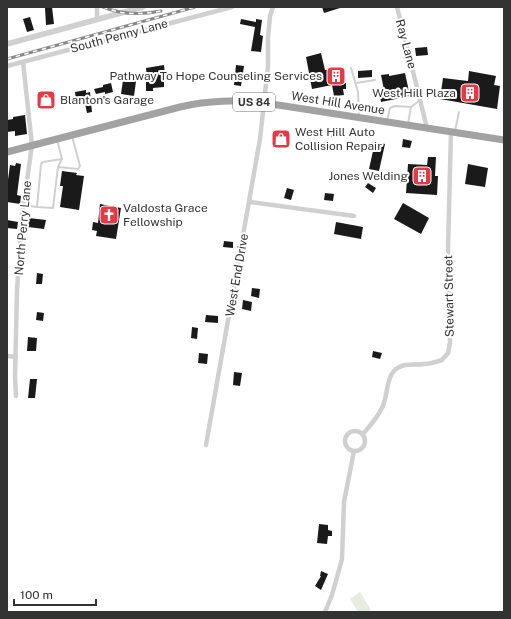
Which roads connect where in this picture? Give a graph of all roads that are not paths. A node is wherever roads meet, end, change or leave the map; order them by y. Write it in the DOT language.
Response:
graph roads {
  1 [pos="97,7"];
  2 [pos="144,7"];
  3 [pos="232,7"];
  4 [pos="273,7"];
  5 [pos="397,7"];
  6 [pos="97,20"];
  7 [pos="7,44"];
  8 [pos="23,62"];
  9 [pos="7,66"];
  10 [pos="351,68"];
  11 [pos="375,80"];
  12 [pos="356,83"];
  13 [pos="420,99"];
  14 [pos="265,103"];
  15 [pos="411,107"];
  16 [pos="458,112"];
  17 [pos="359,118"];
  18 [pos="386,122"];
  19 [pos="408,125"];
  20 [pos="427,128"];
  21 [pos="453,132"];
  22 [pos="72,135"];
  23 [pos="57,139"];
  24 [pos="504,140"];
  25 [pos="32,145"];
  26 [pos="7,152"];
  27 [pos="62,158"];
  28 [pos="58,167"];
  29 [pos="250,202"];
  30 [pos="24,205"];
  31 [pos="37,206"];
  32 [pos="354,216"];
  33 [pos="7,356"];
  34 [pos="16,357"];
  35 [pos="16,396"];
  36 [pos="363,434"];
  37 [pos="206,445"];
  38 [pos="354,451"];
  39 [pos="325,612"];
  1 -- 6 [label="street"];
  2 -- 6 [label="street"];
  3 -- 8 [label="street, South Penny Lane"];
  4 -- 14 [label="street, West End Drive"];
  5 -- 13 [label="street, Ray Lane"];
  6 -- 7 [label="street"];
  8 -- 9 [label="street, South Penny Lane"];
  8 -- 25 [label="street, North Perry Lane"];
  10 -- 12 [label="lane"];
  11 -- 12 [label="lane"];
  12 -- 17 [label="lane"];
  13 -- 15 [label="lane"];
  13 -- 20 [label="street, Ray Lane"];
  14 -- 17 [label="highway, West Hill Avenue / US 84"];
  14 -- 22 [label="highway, West Hill Avenue / US 84"];
  14 -- 29 [label="street, West End Drive"];
  15 -- 18 [label="lane"];
  15 -- 19 [label="lane"];
  16 -- 21 [label="lane"];
  17 -- 18 [label="highway, West Hill Avenue / US 84"];
  18 -- 19 [label="highway, West Hill Avenue / US 84"];
  19 -- 20 [label="highway, West Hill Avenue / US 84"];
  20 -- 21 [label="highway, West Hill Avenue / US 84"];
  21 -- 24 [label="highway, West Hill Avenue / US 84"];
  21 -- 36 [label="street, Stewart Street"];
  22 -- 23 [label="highway, West Hill Avenue / US 84"];
  22 -- 28 [label="lane"];
  23 -- 25 [label="highway, West Hill Avenue / US 84"];
  23 -- 27 [label="lane"];
  25 -- 26 [label="highway, West Hill Avenue / US 84"];
  25 -- 30 [label="street, North Perry Lane"];
  27 -- 28 [label="lane"];
  27 -- 31 [label="lane"];
  28 -- 31 [label="lane"];
  29 -- 32 [label="street"];
  29 -- 37 [label="street, West End Drive"];
  30 -- 31 [label="lane"];
  30 -- 34 [label="street, North Perry Lane"];
  33 -- 34 [label="street"];
  34 -- 35 [label="street, North Perry Lane"];
  36 -- 38 [label="street, Stewart Street"];
  36 -- 38 [label="street"];
  38 -- 39 [label="street"];
}
